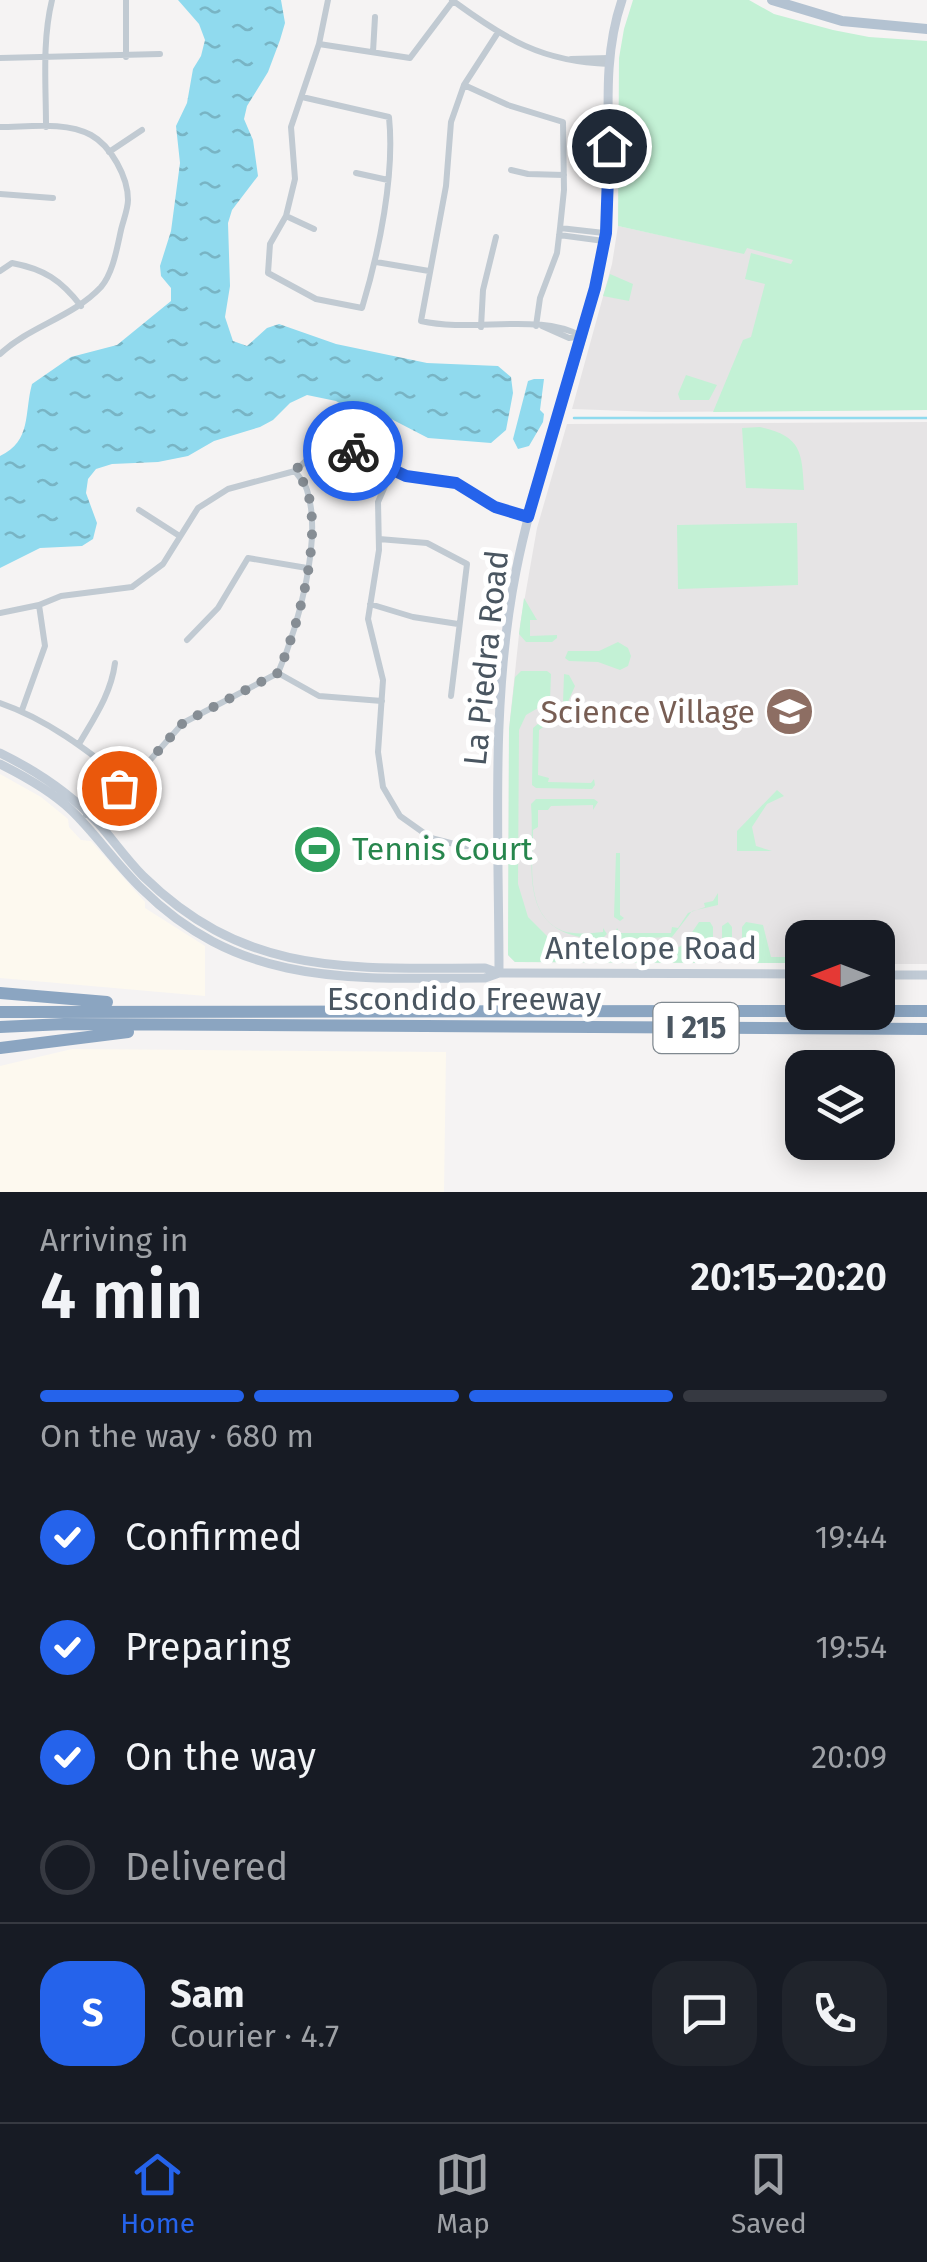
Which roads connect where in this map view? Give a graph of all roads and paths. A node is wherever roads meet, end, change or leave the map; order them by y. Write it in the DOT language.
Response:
graph roads {
  1 [pos="52,0"];
  2 [pos="126,0"];
  3 [pos="328,0"];
  4 [pos="453,0"];
  5 [pos="622,0"];
  6 [pos="772,0"];
  7 [pos="813,7"];
  8 [pos="375,17"];
  9 [pos="927,29"];
  10 [pos="497,34"];
  11 [pos="319,44"];
  12 [pos="372,52"];
  13 [pos="160,54"];
  14 [pos="126,57"];
  15 [pos="0,58"];
  16 [pos="45,58"];
  17 [pos="609,61"];
  18 [pos="464,85"];
  19 [pos="302,97"];
  20 [pos="46,126"];
  21 [pos="0,128"];
  22 [pos="142,130"];
  23 [pos="109,152"];
  24 [pos="511,170"];
  25 [pos="356,173"];
  26 [pos="564,176"];
  27 [pos="388,180"];
  28 [pos="0,194"];
  29 [pos="54,198"];
  30 [pos="286,216"];
  31 [pos="314,229"];
  32 [pos="560,232"];
  33 [pos="496,237"];
  34 [pos="605,237"];
  35 [pos="376,262"];
  36 [pos="0,271"];
  37 [pos="429,271"];
  38 [pos="81,306"];
  39 [pos="539,326"];
  40 [pos="481,327"];
  41 [pos="581,336"];
  42 [pos="0,354"];
  43 [pos="295,470"];
  44 [pos="392,470"];
  45 [pos="139,510"];
  46 [pos="528,517"];
  47 [pos="178,535"];
  48 [pos="378,539"];
  49 [pos="307,568"];
  50 [pos="370,604"];
  51 [pos="39,605"];
  52 [pos="0,613"];
  53 [pos="458,624"];
  54 [pos="187,640"];
  55 [pos="115,663"];
  56 [pos="278,673"];
  57 [pos="451,696"];
  58 [pos="382,701"];
  59 [pos="0,703"];
  60 [pos="22,710"];
  61 [pos="79,744"];
  62 [pos="0,753"];
  63 [pos="0,764"];
  64 [pos="126,781"];
  65 [pos="88,818"];
  66 [pos="498,846"];
  67 [pos="498,973"];
  68 [pos="785,974"];
  69 [pos="895,975"];
  70 [pos="927,975"];
  71 [pos="0,993"];
  72 [pos="239,1010"];
  73 [pos="785,1010"];
  74 [pos="895,1011"];
  75 [pos="927,1011"];
  76 [pos="0,1012"];
  77 [pos="229,1025"];
  78 [pos="0,1027"];
  79 [pos="927,1029"];
  80 [pos="0,1048"];
  1 -- 16 [label="street"];
  2 -- 14 [label="street"];
  3 -- 11 [label="street"];
  4 -- 10 [label="street"];
  4 -- 12 [label="street"];
  5 -- 17 [label="main road, La Piedra Road"];
  6 -- 7 [label="main road"];
  7 -- 9 [label="main road"];
  8 -- 12 [label="street"];
  10 -- 17 [label="street"];
  10 -- 18 [label="street"];
  11 -- 12 [label="street"];
  11 -- 19 [label="street"];
  13 -- 14 [label="street"];
  14 -- 16 [label="street"];
  15 -- 16 [label="street"];
  16 -- 20 [label="street"];
  17 -- 34 [label="main road, La Piedra Road"];
  18 -- 26 [label="street"];
  18 -- 37 [label="street"];
  19 -- 27 [label="street"];
  19 -- 30 [label="street"];
  20 -- 21 [label="street"];
  20 -- 23 [label="street"];
  22 -- 23 [label="street"];
  23 -- 38 [label="street"];
  24 -- 26 [label="street"];
  25 -- 27 [label="street"];
  26 -- 32 [label="street"];
  27 -- 35 [label="street"];
  28 -- 29 [label="street"];
  30 -- 31 [label="street"];
  30 -- 35 [label="street"];
  32 -- 34 [label="street"];
  32 -- 39 [label="street"];
  33 -- 40 [label="street"];
  34 -- 41 [label="main road, La Piedra Road"];
  35 -- 37 [label="street"];
  36 -- 38 [label="street"];
  37 -- 40 [label="street"];
  38 -- 42 [label="street"];
  39 -- 40 [label="street"];
  39 -- 41 [label="street"];
  41 -- 46 [label="main road, La Piedra Road"];
  43 -- 44 [label="street"];
  43 -- 47 [label="street"];
  43 -- 49 [label="street"];
  44 -- 46 [label="street"];
  44 -- 48 [label="street"];
  45 -- 47 [label="street"];
  46 -- 66 [label="main road, La Piedra Road"];
  47 -- 51 [label="street"];
  48 -- 50 [label="street"];
  48 -- 53 [label="street"];
  49 -- 54 [label="street"];
  49 -- 56 [label="street"];
  50 -- 53 [label="street"];
  50 -- 58 [label="street"];
  51 -- 52 [label="street"];
  51 -- 60 [label="street"];
  53 -- 57 [label="street"];
  55 -- 61 [label="street"];
  56 -- 58 [label="street"];
  56 -- 64 [label="street"];
  58 -- 66 [label="street"];
  59 -- 60 [label="street"];
  60 -- 61 [label="street"];
  61 -- 64 [label="street"];
  62 -- 65 [label="main road, Antelope Road"];
  63 -- 65 [label="main road, Antelope Road"];
  64 -- 65 [label="street"];
  65 -- 67 [label="main road, Antelope Road"];
  66 -- 67 [label="main road, La Piedra Road"];
  67 -- 68 [label="main road, Antelope Road"];
  69 -- 70 [label="main road"];
  71 -- 72 [label="highway"];
  72 -- 73 [label="highway, Escondido Freeway / I 215"];
  72 -- 76 [label="highway, Escondido Freeway / I 215"];
  74 -- 75 [label="highway"];
  77 -- 78 [label="highway, Escondido Freeway / I 215"];
  77 -- 79 [label="highway, Escondido Freeway / I 215"];
  77 -- 80 [label="highway"];
}
